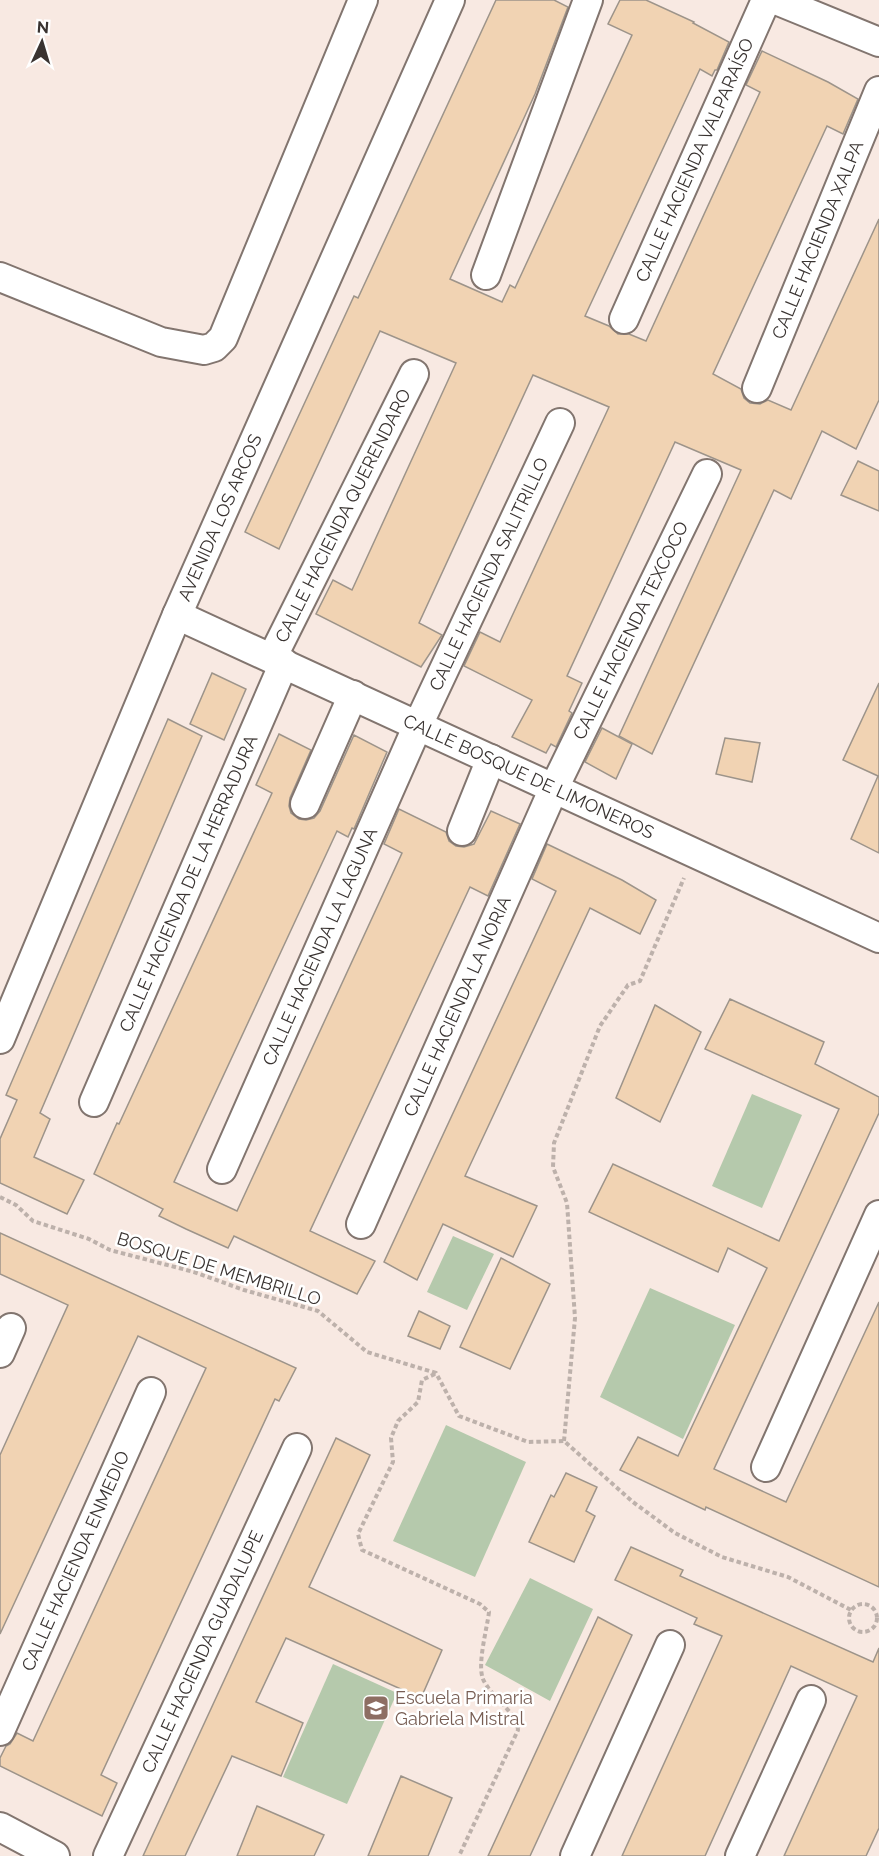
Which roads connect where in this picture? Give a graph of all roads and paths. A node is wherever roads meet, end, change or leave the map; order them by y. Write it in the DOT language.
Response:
graph roads {
  1 [pos="363,0"];
  2 [pos="450,0"];
  3 [pos="588,0"];
  4 [pos="766,0"];
  5 [pos="776,0"];
  6 [pos="879,42"];
  7 [pos="879,91"];
  8 [pos="486,275"];
  9 [pos="0,277"];
  10 [pos="624,319"];
  11 [pos="414,374"];
  12 [pos="757,387"];
  13 [pos="560,423"];
  14 [pos="707,474"];
  15 [pos="177,615"];
  16 [pos="278,661"];
  17 [pos="353,695"];
  18 [pos="418,725"];
  19 [pos="490,759"];
  20 [pos="554,788"];
  21 [pos="305,804"];
  22 [pos="462,831"];
  23 [pos="693,852"];
  24 [pos="879,938"];
  25 [pos="0,1039"];
  26 [pos="94,1102"];
  27 [pos="222,1169"];
  28 [pos="0,1197"];
  29 [pos="879,1215"];
  30 [pos="361,1224"];
  31 [pos="436,1373"];
  32 [pos="151,1392"];
  33 [pos="564,1442"];
  34 [pos="297,1448"];
  35 [pos="766,1467"];
  36 [pos="851,1610"];
  37 [pos="878,1623"];
  38 [pos="670,1645"];
  39 [pos="811,1700"];
  40 [pos="0,1731"];
  41 [pos="0,1827"];
  42 [pos="55,1856"];
  43 [pos="108,1856"];
  44 [pos="459,1856"];
  45 [pos="575,1856"];
  46 [pos="740,1856"];
  1 -- 9 [label="street"];
  2 -- 15 [label="street, AVENIDA LOS ARCOS"];
  3 -- 8 [label="street"];
  4 -- 10 [label="street, CALLE HACIENDA VALPARAÍSO"];
  5 -- 6 [label="street"];
  7 -- 12 [label="street, CALLE HACIENDA XALPA"];
  11 -- 16 [label="street, CALLE HACIENDA QUERENDARO"];
  13 -- 18 [label="street, CALLE HACIENDA SALITRILLO"];
  14 -- 20 [label="street, CALLE HACIENDA TEXCOCO"];
  15 -- 16 [label="street, CALLE BOSQUE DE LIMONEROS"];
  15 -- 25 [label="street, AVENIDA LOS ARCOS"];
  16 -- 17 [label="street, CALLE BOSQUE DE LIMONEROS"];
  16 -- 26 [label="street, CALLE HACIENDA DE LA HERRADURA"];
  17 -- 18 [label="street, CALLE BOSQUE DE LIMONEROS"];
  17 -- 21 [label="street"];
  18 -- 19 [label="street, CALLE BOSQUE DE LIMONEROS"];
  18 -- 27 [label="street, CALLE HACIENDA LA LAGUNA"];
  19 -- 20 [label="street, CALLE BOSQUE DE LIMONEROS"];
  19 -- 22 [label="street"];
  20 -- 23 [label="street, CALLE BOSQUE DE LIMONEROS"];
  20 -- 30 [label="street, CALLE HACIENDA LA NORIA"];
  23 -- 24 [label="street, CALLE BOSQUE DE LIMONEROS"];
  23 -- 33 [label="path"];
  28 -- 31 [label="path, BOSQUE DE MEMBRILLO"];
  29 -- 35 [label="street"];
  31 -- 33 [label="path"];
  31 -- 44 [label="path"];
  32 -- 40 [label="street, CALLE HACIENDA ENMEDIO"];
  33 -- 36 [label="path"];
  34 -- 43 [label="street, CALLE HACIENDA GUADALUPE"];
  36 -- 37 [label="path"];
  36 -- 37 [label="path"];
  38 -- 45 [label="street"];
  39 -- 46 [label="street"];
  41 -- 42 [label="street"];
}
